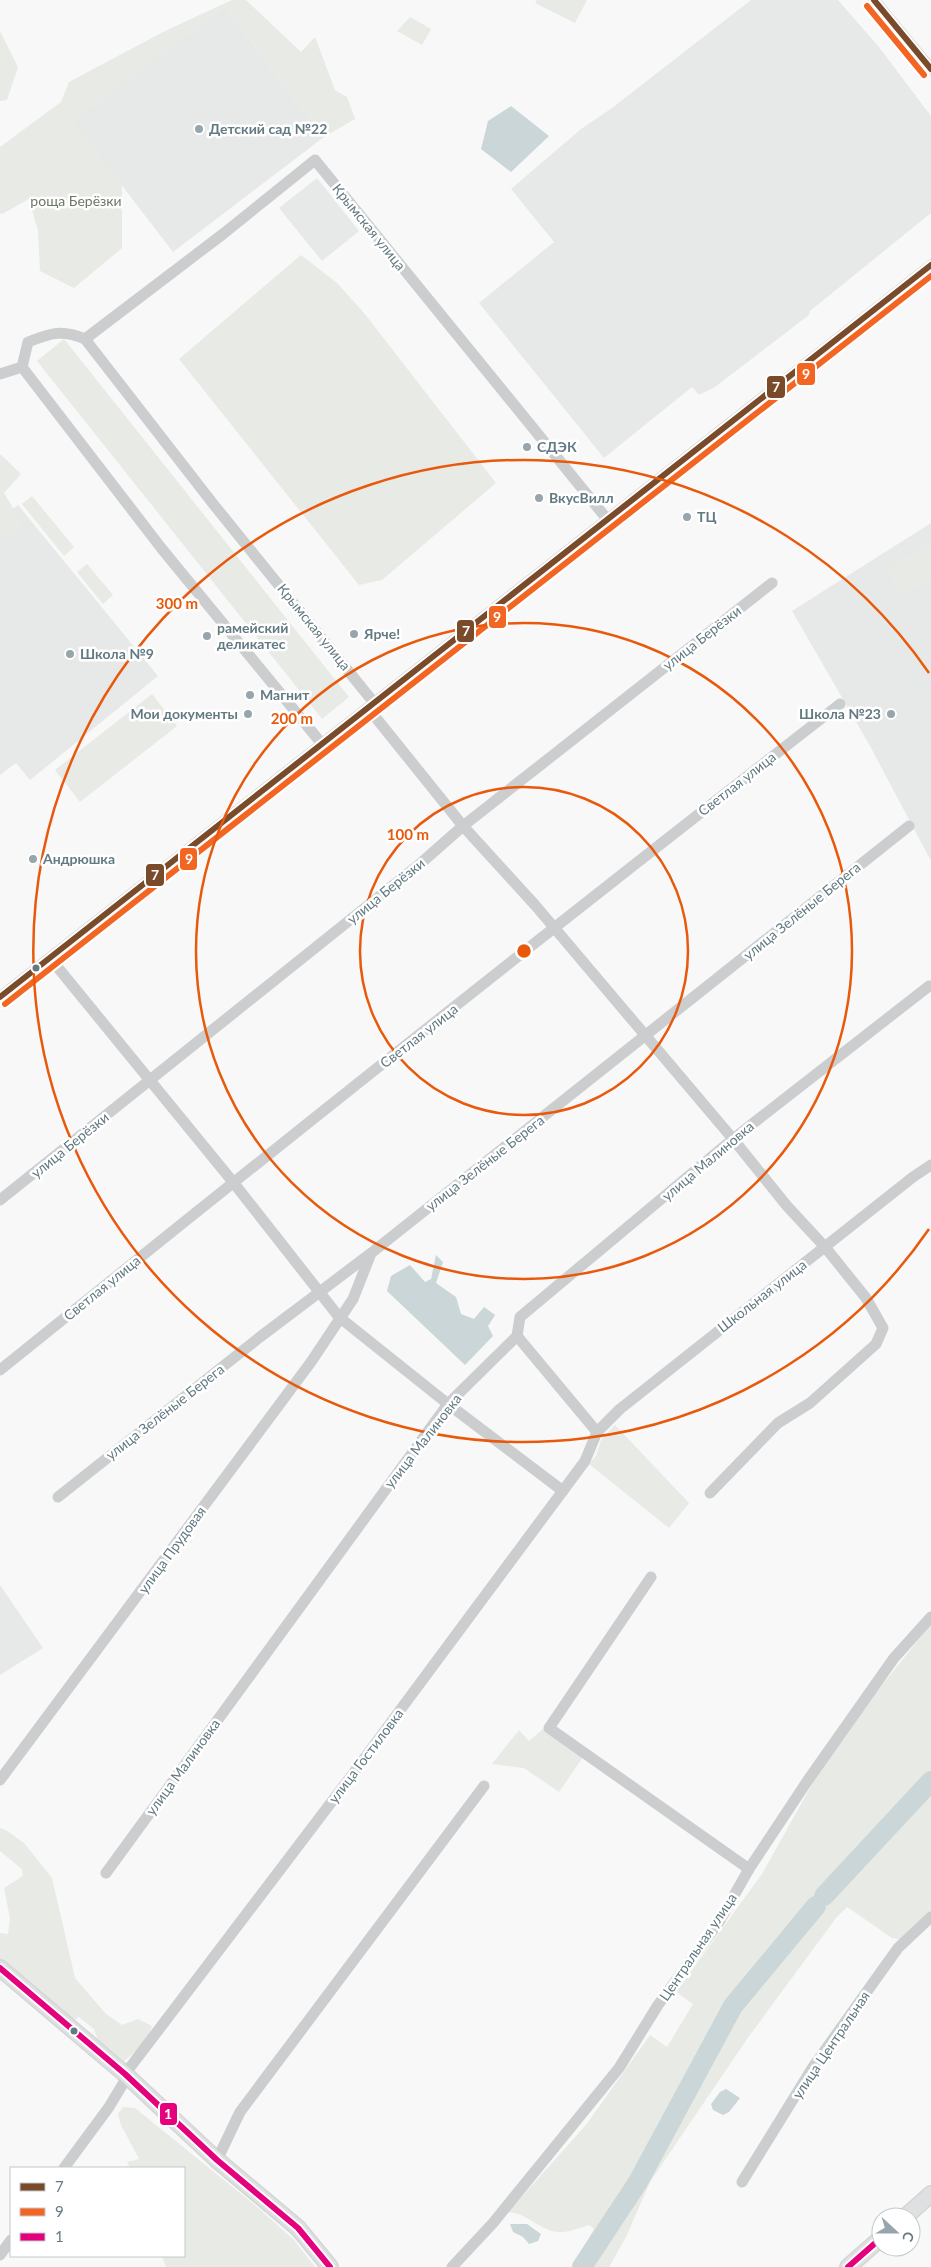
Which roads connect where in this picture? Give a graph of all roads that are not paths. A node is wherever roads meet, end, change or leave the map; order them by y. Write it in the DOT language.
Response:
graph roads {
  1 [pos="874,0"];
  2 [pos="931,69"];
  3 [pos="931,265"];
  4 [pos="85,339"];
  5 [pos="22,367"];
  6 [pos="0,374"];
  7 [pos="607,519"];
  8 [pos="772,583"];
  9 [pos="840,704"];
  10 [pos="371,706"];
  11 [pos="322,744"];
  12 [pos="463,826"];
  13 [pos="909,826"];
  14 [pos="554,928"];
  15 [pos="50,958"];
  16 [pos="928,986"];
  17 [pos="0,997"];
  18 [pos="646,1036"];
  19 [pos="150,1080"];
  20 [pos="733,1139"];
  21 [pos="931,1165"];
  22 [pos="233,1182"];
  23 [pos="0,1200"];
  24 [pos="825,1247"];
  25 [pos="370,1254"];
  26 [pos="320,1293"];
  27 [pos="339,1317"];
  28 [pos="517,1336"];
  29 [pos="0,1370"];
  30 [pos="448,1404"];
  31 [pos="597,1432"];
  32 [pos="562,1491"];
  33 [pos="710,1493"];
  34 [pos="58,1496"];
  35 [pos="650,1577"];
  36 [pos="931,1617"];
  37 [pos="0,1780"];
  38 [pos="484,1786"];
  39 [pos="750,1869"];
  40 [pos="106,1873"];
  41 [pos="931,1917"];
  42 [pos="0,1968"];
  43 [pos="126,2076"];
  44 [pos="217,2160"];
  45 [pos="65,2167"];
  46 [pos="742,2182"];
  47 [pos="931,2194"];
  48 [pos="916,2207"];
  49 [pos="10,2241"];
  50 [pos="871,2247"];
  51 [pos="0,2256"];
  52 [pos="330,2267"];
  53 [pos="452,2267"];
  54 [pos="848,2267"];
  1 -- 2 [label="street"];
  3 -- 7 [label="street"];
  4 -- 5 [label="street"];
  4 -- 7 [label="street, Крымская улица"];
  4 -- 10 [label="street, Крымская улица"];
  5 -- 6 [label="street"];
  5 -- 11 [label="street"];
  7 -- 10 [label="street"];
  8 -- 12 [label="street, улица Берёзки"];
  9 -- 14 [label="street, Светлая улица"];
  10 -- 11 [label="street"];
  10 -- 12 [label="street, Крымская улица"];
  11 -- 15 [label="street"];
  12 -- 14 [label="street, Крымская улица"];
  12 -- 19 [label="street, улица Берёзки"];
  13 -- 18 [label="street, улица Зелёные Берега"];
  14 -- 18 [label="street, Крымская улица"];
  14 -- 22 [label="street, Светлая улица"];
  15 -- 17 [label="street"];
  15 -- 19 [label="street"];
  16 -- 20 [label="street, улица Малиновка"];
  18 -- 20 [label="street, Крымская улица"];
  18 -- 25 [label="street, улица Зелёные Берега"];
  19 -- 22 [label="street"];
  19 -- 23 [label="street, улица Берёзки"];
  20 -- 24 [label="street, Крымская улица"];
  20 -- 28 [label="street, улица Малиновка"];
  21 -- 24 [label="street, Школьная улица"];
  22 -- 26 [label="street"];
  22 -- 29 [label="street, Светлая улица"];
  24 -- 31 [label="street, Школьная улица"];
  24 -- 33 [label="street, Крымская улица"];
  25 -- 26 [label="street, улица Зелёные Берега"];
  25 -- 27 [label="street, улица Прудовая"];
  26 -- 27 [label="street"];
  26 -- 34 [label="street, улица Зелёные Берега"];
  27 -- 30 [label="street"];
  27 -- 37 [label="street, улица Прудовая"];
  28 -- 30 [label="street, улица Малиновка"];
  28 -- 31 [label="street"];
  30 -- 32 [label="street"];
  30 -- 40 [label="street, улица Малиновка"];
  31 -- 32 [label="street, улица Гостиловка"];
  32 -- 43 [label="street, улица Гостиловка"];
  35 -- 39 [label="street"];
  36 -- 39 [label="street, Центральная улица"];
  38 -- 44 [label="street"];
  39 -- 53 [label="street, Центральная улица"];
  41 -- 46 [label="street, улица Центральная"];
  42 -- 43 [label="main road"];
  43 -- 44 [label="main road"];
  43 -- 45 [label="street, улица Гостиловка"];
  44 -- 52 [label="main road"];
  47 -- 48 [label="main road"];
  49 -- 51 [label="street"];
  50 -- 54 [label="main road"];
}
